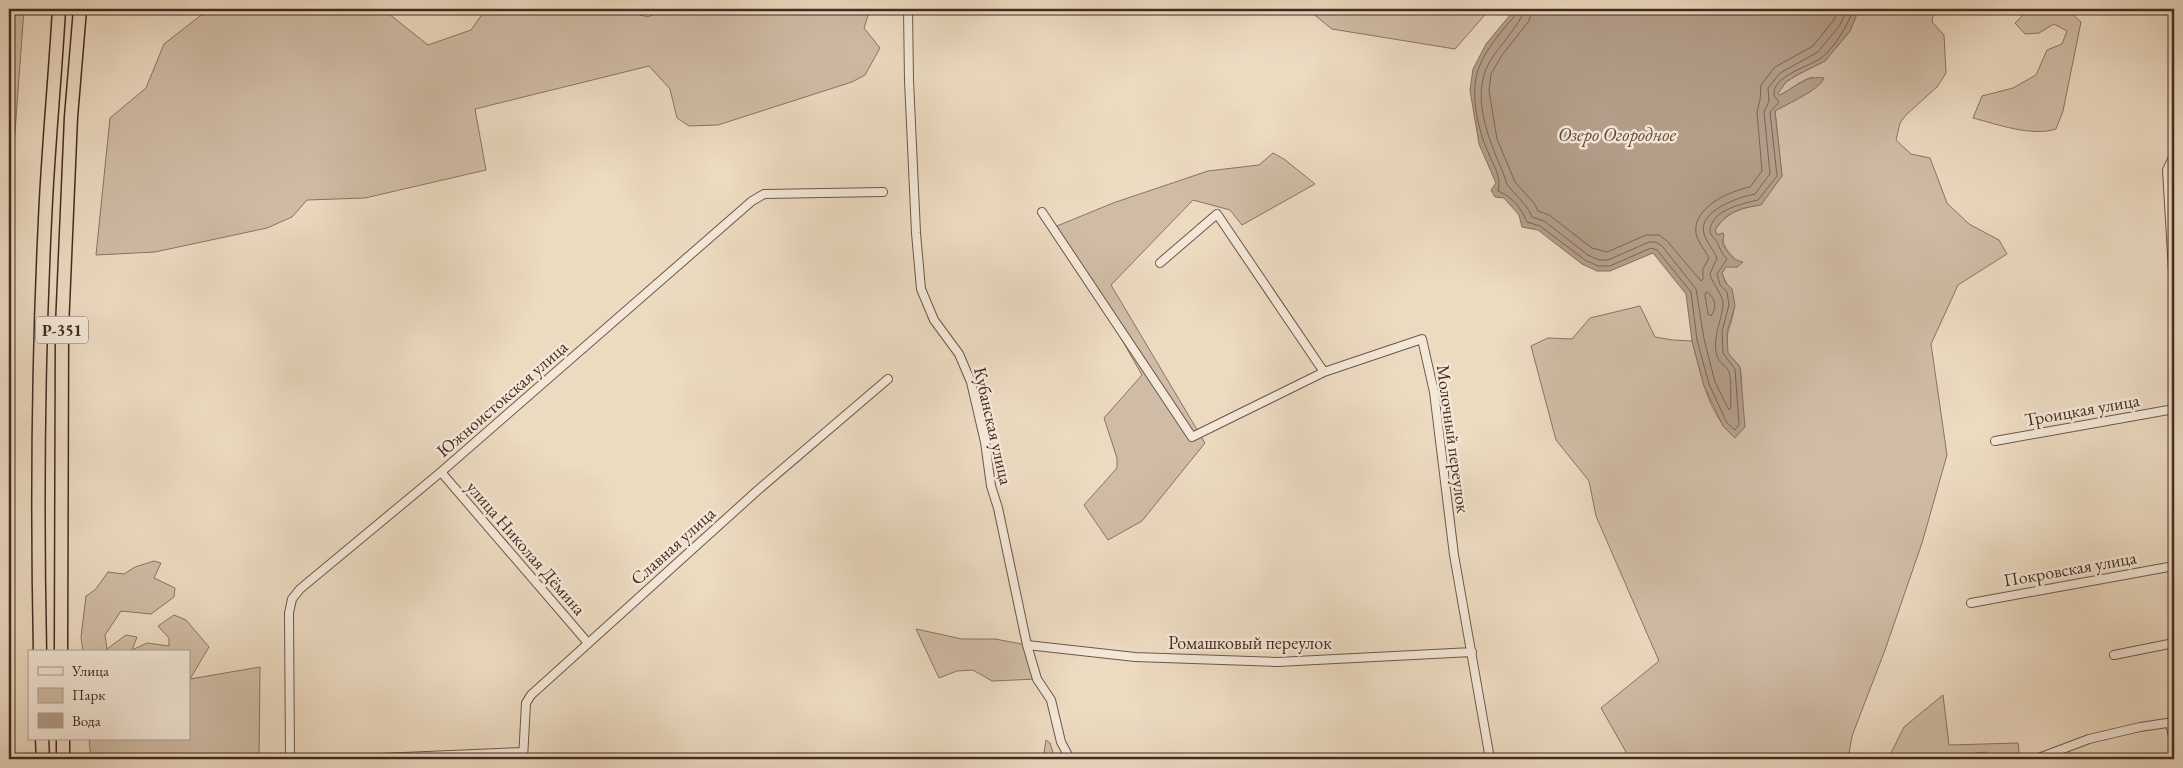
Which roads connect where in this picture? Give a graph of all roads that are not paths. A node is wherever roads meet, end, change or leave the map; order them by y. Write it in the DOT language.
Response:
graph roads {
  1 [pos="59,9"];
  2 [pos="80,9"];
  3 [pos="908,9"];
  4 [pos="2174,155"];
  5 [pos="883,192"];
  6 [pos="1042,212"];
  7 [pos="1160,263"];
  8 [pos="2174,288"];
  9 [pos="1324,372"];
  10 [pos="888,378"];
  11 [pos="2174,409"];
  12 [pos="1995,441"];
  13 [pos="441,472"];
  14 [pos="2174,566"];
  15 [pos="1971,602"];
  16 [pos="588,643"];
  17 [pos="2174,643"];
  18 [pos="1027,645"];
  19 [pos="40,650"];
  20 [pos="61,650"];
  21 [pos="1472,652"];
  22 [pos="2114,655"];
  23 [pos="2172,723"];
  24 [pos="42,740"];
  25 [pos="63,740"];
  26 [pos="2174,741"];
  27 [pos="523,755"];
  28 [pos="43,759"];
  29 [pos="63,759"];
  30 [pos="290,759"];
  31 [pos="354,759"];
  32 [pos="1070,759"];
  33 [pos="1490,759"];
  34 [pos="2036,759"];
  1 -- 19 [label="highway, Р-351"];
  2 -- 20 [label="highway, Р-351"];
  3 -- 18 [label="street, Кубанская улица"];
  4 -- 8 [label="street"];
  5 -- 13 [label="street, Южноистокская улица"];
  6 -- 9 [label="street"];
  7 -- 9 [label="street"];
  9 -- 21 [label="street, Молочный переулок"];
  10 -- 16 [label="street, Славная улица"];
  11 -- 12 [label="street, Троицкая улица"];
  13 -- 16 [label="street, улица Николая Дёмина"];
  13 -- 30 [label="street, Южноистокская улица"];
  14 -- 15 [label="street, Покровская улица"];
  16 -- 27 [label="street, Славная улица"];
  17 -- 22 [label="street"];
  18 -- 21 [label="street, Ромашковый переулок"];
  18 -- 32 [label="street, Кубанская улица"];
  21 -- 33 [label="street, Молочный переулок"];
  23 -- 26 [label="street"];
  23 -- 34 [label="street"];
  24 -- 28 [label="highway"];
  25 -- 29 [label="highway"];
  27 -- 31 [label="street"];
}
